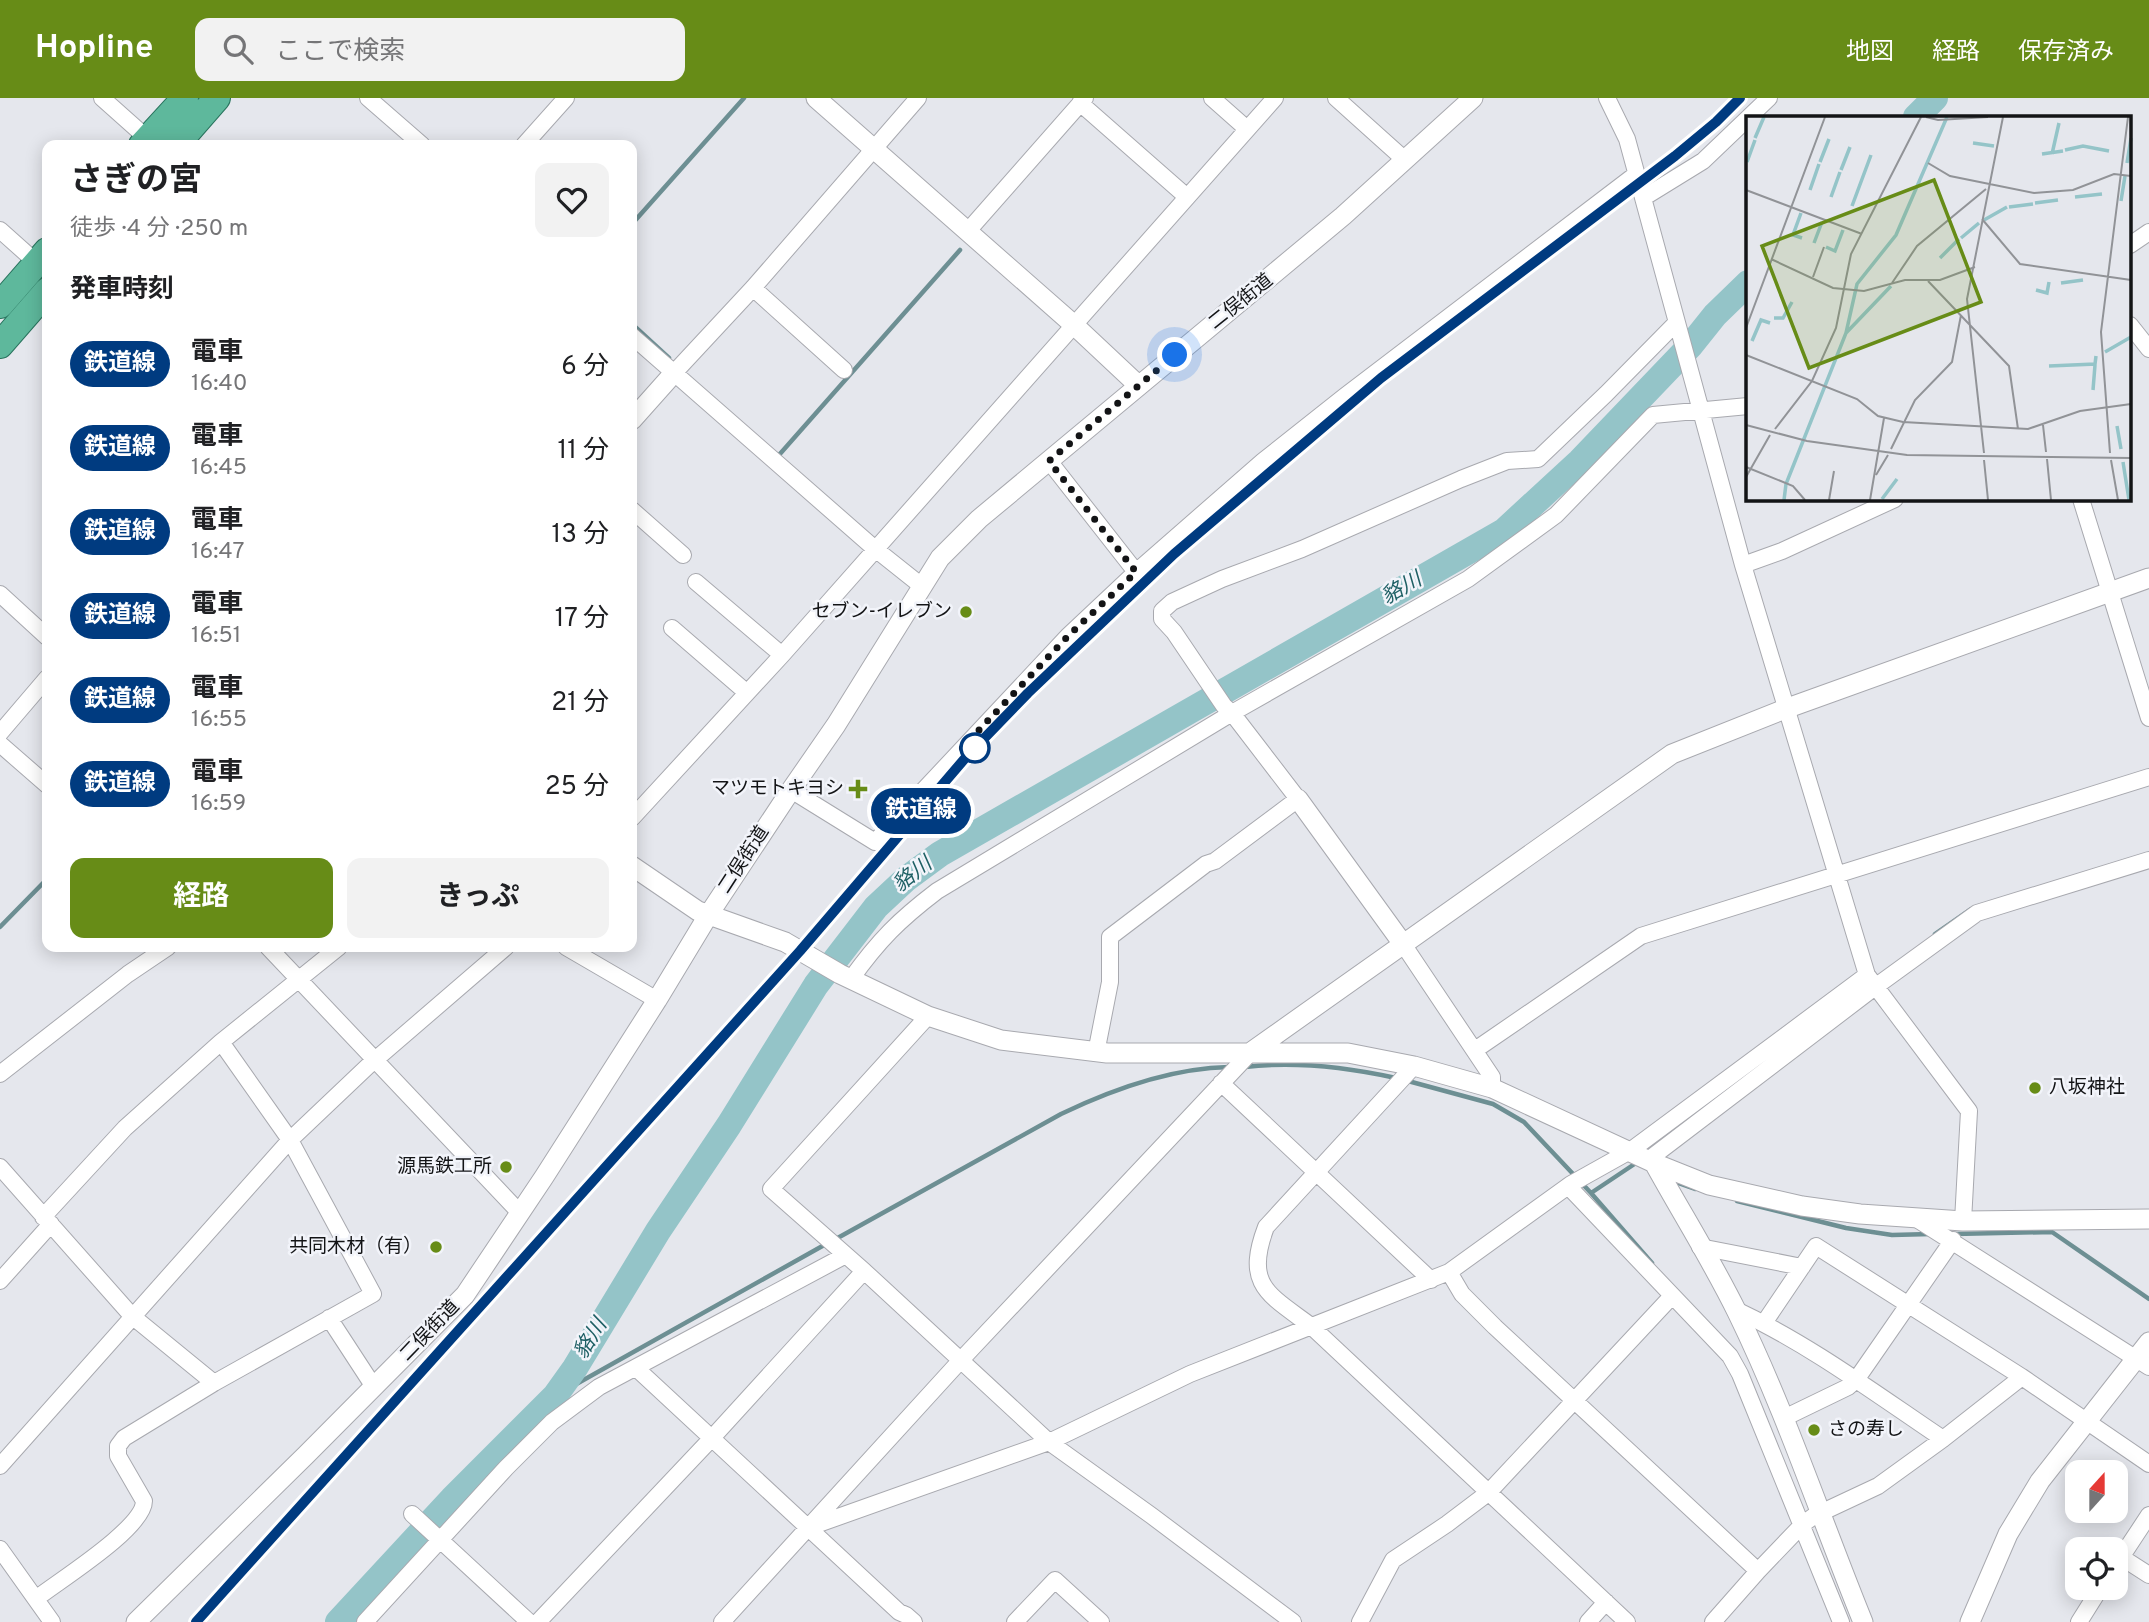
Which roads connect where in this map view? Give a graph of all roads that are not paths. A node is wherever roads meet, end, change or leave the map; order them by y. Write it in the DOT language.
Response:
graph roads {
  1 [pos="102,98"];
  2 [pos="186,98"];
  3 [pos="217,98"];
  4 [pos="369,98"];
  5 [pos="566,98"];
  6 [pos="816,98"];
  7 [pos="918,98"];
  8 [pos="1212,98"];
  9 [pos="1275,98"];
  10 [pos="1336,98"];
  11 [pos="1473,98"];
  12 [pos="1607,98"];
  13 [pos="1769,98"];
  14 [pos="1085,105"];
  15 [pos="1751,116"];
  16 [pos="1746,121"];
  17 [pos="1247,129"];
  18 [pos="143,140"];
  19 [pos="147,140"];
  20 [pos="180,140"];
  21 [pos="416,140"];
  22 [pos="528,140"];
  23 [pos="873,149"];
  24 [pos="1405,160"];
  25 [pos="1635,175"];
  26 [pos="1187,197"];
  27 [pos="1643,198"];
  28 [pos="0,230"];
  29 [pos="967,232"];
  30 [pos="2149,232"];
  31 [pos="2132,244"];
  32 [pos="42,260"];
  33 [pos="42,263"];
  34 [pos="753,288"];
  35 [pos="42,296"];
  36 [pos="0,305"];
  37 [pos="1676,323"];
  38 [pos="1074,325"];
  39 [pos="2132,328"];
  40 [pos="637,341"];
  41 [pos="0,345"];
  42 [pos="2149,349"];
  43 [pos="844,370"];
  44 [pos="673,374"];
  45 [pos="1138,384"];
  46 [pos="1746,406"];
  47 [pos="1701,411"];
  48 [pos="637,414"];
  49 [pos="1049,461"];
  50 [pos="1893,500"];
  51 [pos="2081,500"];
  52 [pos="637,514"];
  53 [pos="874,548"];
  54 [pos="683,555"];
  55 [pos="1743,565"];
  56 [pos="1136,572"];
  57 [pos="2149,578"];
  58 [pos="696,582"];
  59 [pos="923,587"];
  60 [pos="2110,590"];
  61 [pos="0,594"];
  62 [pos="672,628"];
  63 [pos="42,632"];
  64 [pos="782,655"];
  65 [pos="42,684"];
  66 [pos="746,692"];
  67 [pos="1785,709"];
  68 [pos="1228,710"];
  69 [pos="2149,718"];
  70 [pos="0,733"];
  71 [pos="0,744"];
  72 [pos="2149,777"];
  73 [pos="42,781"];
  74 [pos="791,790"];
  75 [pos="1298,799"];
  76 [pos="637,812"];
  77 [pos="2149,860"];
  78 [pos="637,869"];
  79 [pos="1836,875"];
  80 [pos="709,914"];
  81 [pos="1403,944"];
  82 [pos="161,952"];
  83 [pos="273,952"];
  84 [pos="333,952"];
  85 [pos="500,952"];
  86 [pos="575,952"];
  87 [pos="846,977"];
  88 [pos="299,980"];
  89 [pos="1871,981"];
  90 [pos="657,1000"];
  91 [pos="928,1016"];
  92 [pos="221,1042"];
  93 [pos="1475,1050"];
  94 [pos="1096,1053"];
  95 [pos="1248,1055"];
  96 [pos="376,1060"];
  97 [pos="0,1074"];
  98 [pos="1405,1076"];
  99 [pos="1225,1080"];
  100 [pos="1492,1088"];
  101 [pos="290,1140"];
  102 [pos="1630,1151"];
  103 [pos="1651,1162"];
  104 [pos="0,1167"];
  105 [pos="1317,1172"];
  106 [pos="1570,1185"];
  107 [pos="520,1213"];
  108 [pos="2149,1219"];
  109 [pos="47,1221"];
  110 [pos="1963,1221"];
  111 [pos="1922,1222"];
  112 [pos="1952,1240"];
  113 [pos="1700,1247"];
  114 [pos="841,1253"];
  115 [pos="1802,1267"];
  116 [pos="864,1271"];
  117 [pos="1448,1272"];
  118 [pos="1431,1280"];
  119 [pos="0,1281"];
  120 [pos="1672,1296"];
  121 [pos="1908,1303"];
  122 [pos="1736,1310"];
  123 [pos="132,1316"];
  124 [pos="329,1318"];
  125 [pos="1765,1323"];
  126 [pos="1311,1326"];
  127 [pos="2149,1342"];
  128 [pos="960,1361"];
  129 [pos="2143,1363"];
  130 [pos="636,1368"];
  131 [pos="2022,1377"];
  132 [pos="1856,1380"];
  133 [pos="214,1383"];
  134 [pos="374,1387"];
  135 [pos="1575,1400"];
  136 [pos="1784,1418"];
  137 [pos="2087,1421"];
  138 [pos="711,1439"];
  139 [pos="1943,1439"];
  140 [pos="1049,1443"];
  141 [pos="2149,1464"];
  142 [pos="0,1466"];
  143 [pos="1488,1493"];
  144 [pos="412,1514"];
  145 [pos="2149,1515"];
  146 [pos="1809,1520"];
  147 [pos="807,1528"];
  148 [pos="440,1540"];
  149 [pos="2128,1546"];
  150 [pos="0,1549"];
  151 [pos="2128,1566"];
  152 [pos="1758,1572"];
  153 [pos="2149,1575"];
  154 [pos="37,1598"];
  155 [pos="2093,1600"];
  156 [pos="1606,1602"];
  157 [pos="894,1617"];
  158 [pos="52,1622"];
  159 [pos="136,1622"];
  160 [pos="365,1622"];
  161 [pos="529,1622"];
  162 [pos="538,1622"];
  163 [pos="722,1622"];
  164 [pos="914,1622"];
  165 [pos="1015,1622"];
  166 [pos="1101,1622"];
  167 [pos="1293,1622"];
  168 [pos="1360,1622"];
  169 [pos="1588,1622"];
  170 [pos="1627,1622"];
  171 [pos="1713,1622"];
  172 [pos="1841,1622"];
  173 [pos="1863,1622"];
  174 [pos="1970,1622"];
  175 [pos="2079,1622"];
  1 -- 18 [label="street"];
  2 -- 19 [label="highway"];
  3 -- 20 [label="highway"];
  4 -- 21 [label="street"];
  5 -- 22 [label="street"];
  6 -- 23 [label="street"];
  7 -- 23 [label="street"];
  8 -- 17 [label="street"];
  9 -- 17 [label="street"];
  10 -- 24 [label="street"];
  11 -- 24 [label="street, 二俣街道"];
  12 -- 25 [label="street"];
  13 -- 15 [label="street"];
  14 -- 26 [label="street"];
  14 -- 29 [label="street"];
  16 -- 27 [label="street"];
  17 -- 26 [label="street"];
  23 -- 29 [label="street"];
  23 -- 34 [label="street"];
  24 -- 45 [label="street, 二俣街道"];
  25 -- 27 [label="street"];
  25 -- 56 [label="street"];
  26 -- 38 [label="street"];
  27 -- 37 [label="street"];
  28 -- 32 [label="street"];
  29 -- 38 [label="street"];
  30 -- 31 [label="street"];
  33 -- 36 [label="highway"];
  34 -- 43 [label="street"];
  34 -- 44 [label="street"];
  35 -- 41 [label="highway"];
  37 -- 47 [label="street"];
  37 -- 68 [label="street"];
  38 -- 45 [label="street"];
  38 -- 53 [label="street"];
  39 -- 42 [label="street"];
  40 -- 44 [label="street"];
  44 -- 48 [label="street"];
  44 -- 53 [label="street"];
  45 -- 49 [label="street, 二俣街道"];
  46 -- 47 [label="street"];
  47 -- 55 [label="street"];
  47 -- 68 [label="street"];
  49 -- 56 [label="street"];
  49 -- 59 [label="street, 二俣街道"];
  50 -- 55 [label="street"];
  51 -- 60 [label="street"];
  52 -- 54 [label="street"];
  53 -- 59 [label="street"];
  53 -- 64 [label="street"];
  55 -- 67 [label="street"];
  56 -- 74 [label="street"];
  57 -- 60 [label="street"];
  58 -- 64 [label="street"];
  59 -- 74 [label="street, 二俣街道"];
  60 -- 67 [label="street"];
  60 -- 69 [label="street"];
  61 -- 63 [label="street"];
  62 -- 66 [label="street"];
  64 -- 66 [label="street"];
  65 -- 70 [label="street"];
  66 -- 76 [label="street"];
  67 -- 79 [label="street"];
  67 -- 81 [label="street"];
  68 -- 75 [label="street"];
  68 -- 87 [label="street"];
  71 -- 73 [label="street"];
  72 -- 79 [label="street"];
  74 -- 80 [label="street, 二俣街道"];
  75 -- 81 [label="street"];
  75 -- 94 [label="street"];
  77 -- 89 [label="street"];
  78 -- 80 [label="street"];
  79 -- 89 [label="street"];
  79 -- 93 [label="street"];
  80 -- 87 [label="street"];
  80 -- 90 [label="street, 二俣街道"];
  81 -- 93 [label="street"];
  81 -- 95 [label="street"];
  82 -- 97 [label="street"];
  83 -- 88 [label="street"];
  84 -- 88 [label="street"];
  85 -- 96 [label="street"];
  86 -- 90 [label="street"];
  87 -- 91 [label="street"];
  88 -- 92 [label="street"];
  88 -- 96 [label="street"];
  89 -- 102 [label="street"];
  89 -- 103 [label="street"];
  89 -- 110 [label="street"];
  90 -- 107 [label="street, 二俣街道"];
  91 -- 94 [label="street"];
  91 -- 114 [label="street"];
  92 -- 101 [label="street"];
  92 -- 109 [label="street"];
  93 -- 100 [label="street"];
  94 -- 95 [label="street"];
  95 -- 98 [label="street"];
  95 -- 99 [label="street"];
  96 -- 101 [label="street"];
  96 -- 107 [label="street"];
  98 -- 100 [label="street"];
  98 -- 105 [label="street"];
  99 -- 105 [label="street"];
  99 -- 128 [label="street"];
  100 -- 102 [label="street"];
  101 -- 123 [label="street"];
  101 -- 124 [label="street"];
  102 -- 103 [label="street"];
  102 -- 106 [label="street"];
  103 -- 111 [label="street"];
  103 -- 113 [label="street"];
  104 -- 109 [label="street"];
  105 -- 118 [label="street"];
  105 -- 126 [label="street"];
  106 -- 117 [label="street"];
  106 -- 120 [label="street"];
  107 -- 134 [label="street, 二俣街道"];
  108 -- 110 [label="street"];
  109 -- 119 [label="street"];
  109 -- 123 [label="street"];
  110 -- 111 [label="street"];
  111 -- 112 [label="street"];
  112 -- 121 [label="street"];
  112 -- 129 [label="street"];
  113 -- 115 [label="street"];
  113 -- 122 [label="street"];
  114 -- 116 [label="street"];
  114 -- 130 [label="street"];
  115 -- 121 [label="street"];
  115 -- 125 [label="street"];
  116 -- 128 [label="street"];
  116 -- 138 [label="street"];
  117 -- 118 [label="street"];
  117 -- 135 [label="street"];
  118 -- 126 [label="street"];
  120 -- 135 [label="street"];
  120 -- 146 [label="street"];
  121 -- 131 [label="street"];
  121 -- 132 [label="street"];
  122 -- 125 [label="street"];
  122 -- 136 [label="street"];
  123 -- 133 [label="street"];
  123 -- 142 [label="street"];
  124 -- 133 [label="street"];
  124 -- 134 [label="street"];
  125 -- 132 [label="street"];
  126 -- 140 [label="street"];
  126 -- 143 [label="street"];
  127 -- 129 [label="street"];
  128 -- 140 [label="street"];
  128 -- 147 [label="street"];
  129 -- 137 [label="street"];
  130 -- 138 [label="street"];
  130 -- 148 [label="street"];
  131 -- 137 [label="street"];
  131 -- 139 [label="street"];
  132 -- 136 [label="street"];
  132 -- 139 [label="street"];
  133 -- 154 [label="street"];
  134 -- 159 [label="street, 二俣街道"];
  135 -- 143 [label="street"];
  135 -- 152 [label="street"];
  136 -- 146 [label="street"];
  137 -- 141 [label="street"];
  137 -- 174 [label="street"];
  138 -- 147 [label="street"];
  138 -- 162 [label="street"];
  139 -- 146 [label="street"];
  140 -- 147 [label="street"];
  140 -- 167 [label="street"];
  143 -- 156 [label="street"];
  143 -- 168 [label="street"];
  144 -- 148 [label="street"];
  145 -- 149 [label="street"];
  146 -- 152 [label="street"];
  146 -- 172 [label="street"];
  146 -- 173 [label="street"];
  147 -- 157 [label="street"];
  147 -- 163 [label="street"];
  148 -- 160 [label="street"];
  148 -- 161 [label="street"];
  150 -- 154 [label="street"];
  151 -- 153 [label="street"];
  152 -- 171 [label="street"];
  154 -- 158 [label="street"];
  155 -- 175 [label="street"];
  156 -- 169 [label="street"];
  156 -- 170 [label="street"];
  157 -- 164 [label="street"];
  165 -- 166 [label="street"];
}
